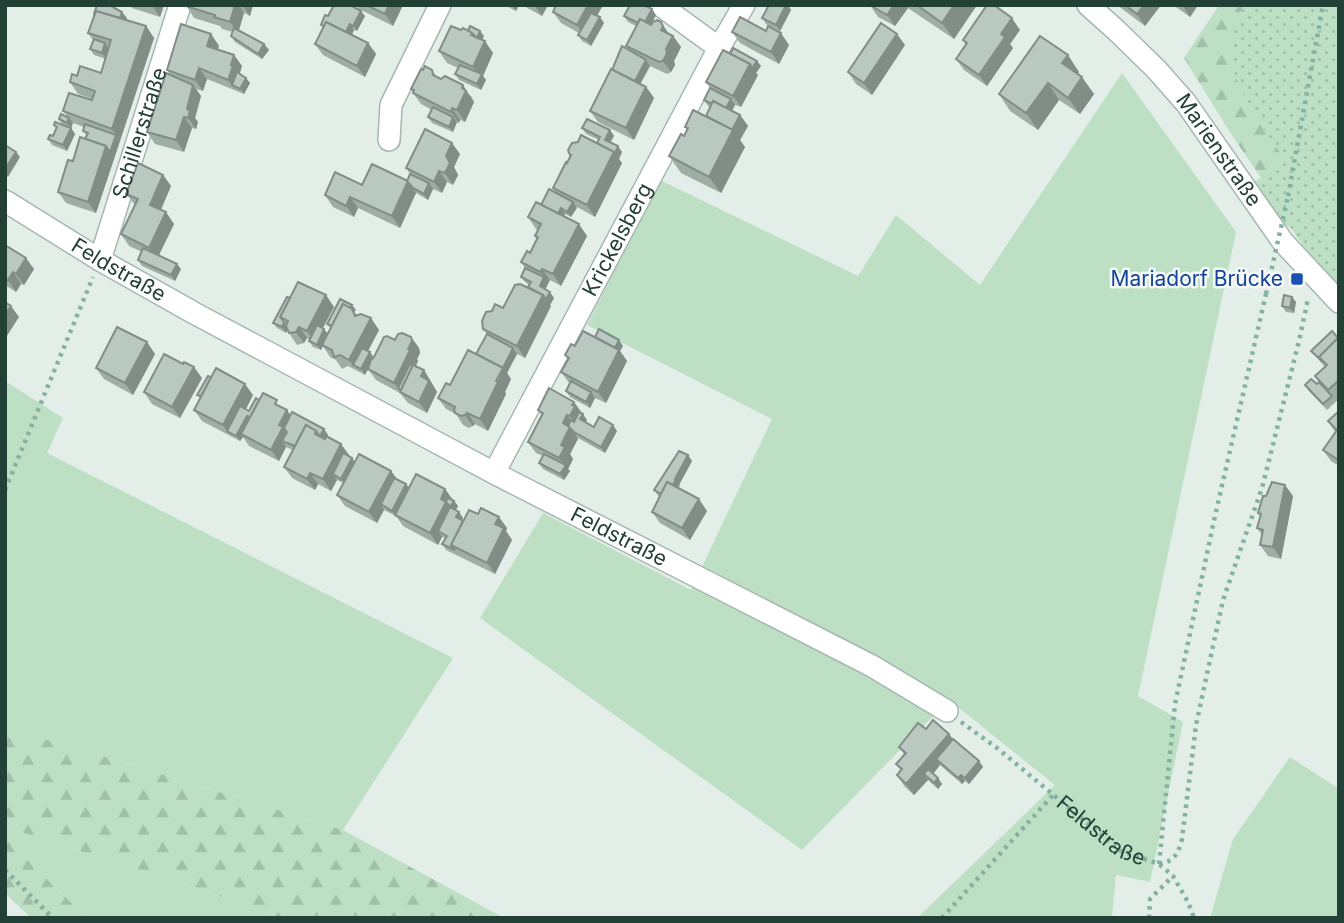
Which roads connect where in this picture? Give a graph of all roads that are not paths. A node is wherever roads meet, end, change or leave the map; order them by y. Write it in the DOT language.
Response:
graph roads {
  1 [pos="180,5"];
  2 [pos="440,5"];
  3 [pos="660,5"];
  4 [pos="744,5"];
  5 [pos="1088,5"];
  6 [pos="719,48"];
  7 [pos="389,140"];
  8 [pos="5,201"];
  9 [pos="100,260"];
  10 [pos="1339,302"];
  11 [pos="494,473"];
  12 [pos="947,711"];
  1 -- 9 [label="street, Schillerstraße"];
  2 -- 7 [label="street"];
  3 -- 6 [label="street"];
  4 -- 6 [label="street, Krickelsberg"];
  5 -- 10 [label="street, Marienstraße"];
  6 -- 11 [label="street, Krickelsberg"];
  8 -- 9 [label="street, Feldstraße"];
  9 -- 11 [label="street, Feldstraße"];
  11 -- 12 [label="street, Feldstraße"];
}
